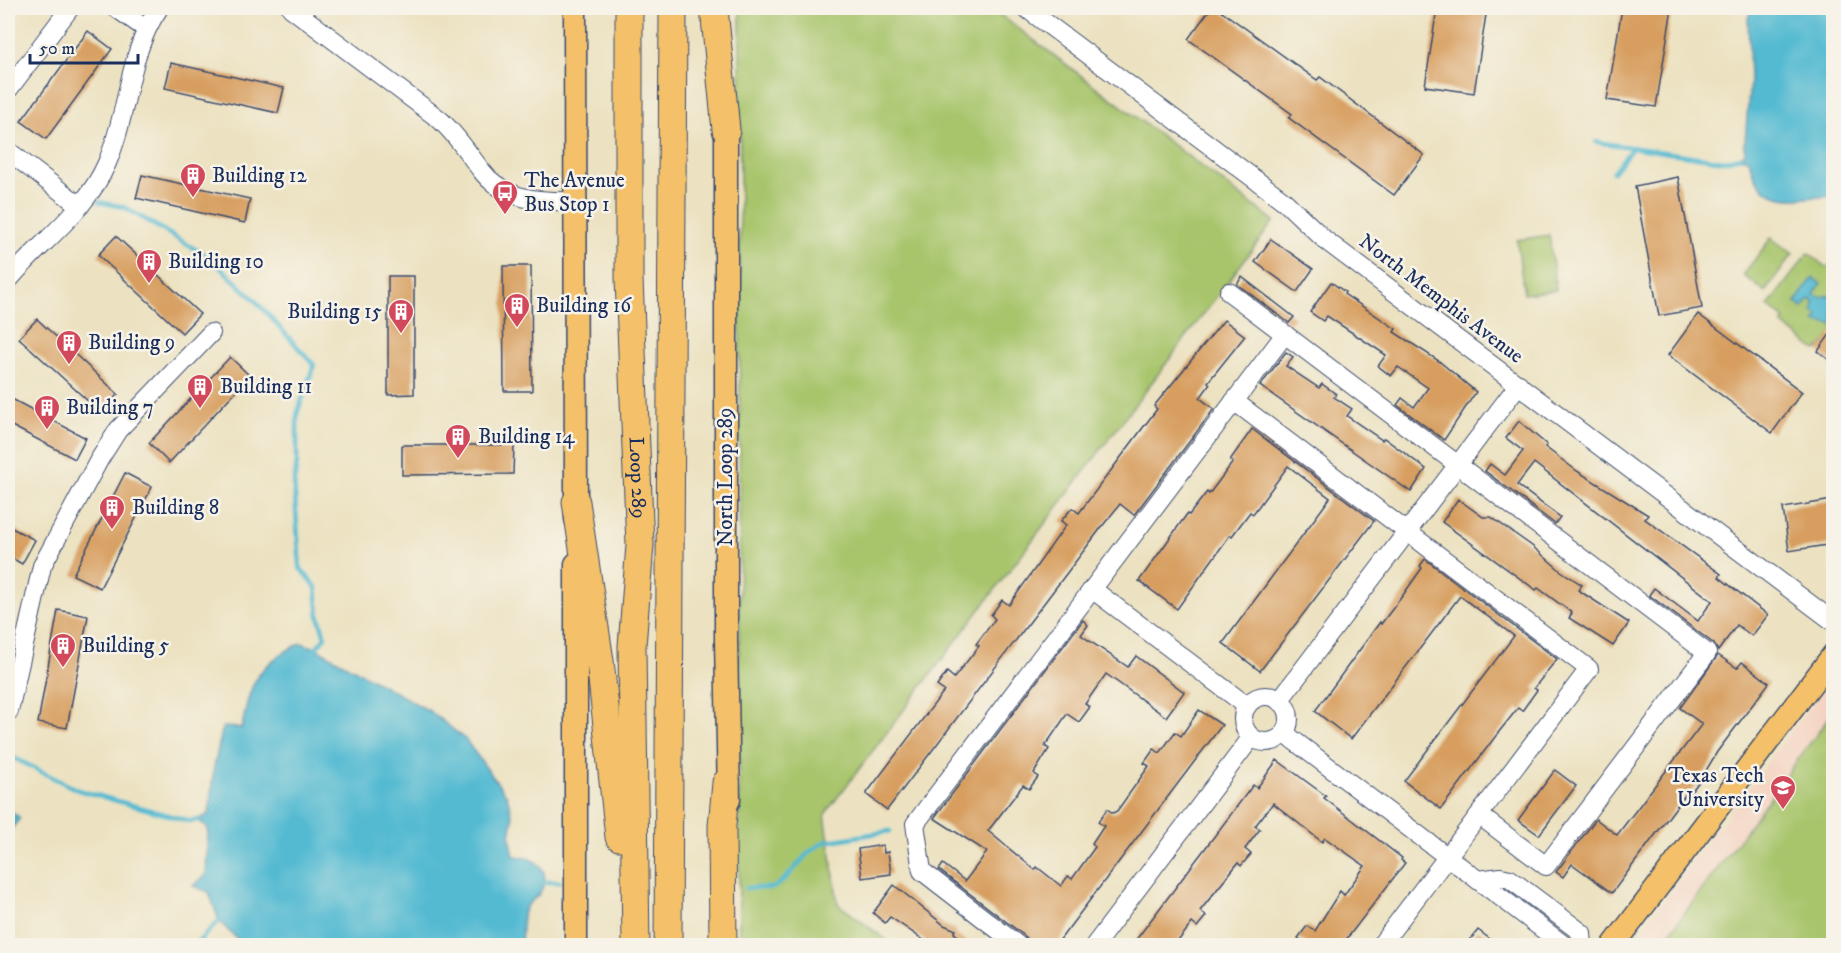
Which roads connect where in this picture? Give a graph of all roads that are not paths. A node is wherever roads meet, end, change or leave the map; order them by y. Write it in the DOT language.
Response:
graph roads {
  1 [pos="70,8"];
  2 [pos="116,8"];
  3 [pos="159,8"];
  4 [pos="291,8"];
  5 [pos="575,8"];
  6 [pos="629,8"];
  7 [pos="673,8"];
  8 [pos="714,8"];
  9 [pos="726,8"];
  10 [pos="1026,8"];
  11 [pos="146,29"];
  12 [pos="8,90"];
  13 [pos="726,130"];
  14 [pos="8,151"];
  15 [pos="576,201"];
  16 [pos="80,206"];
  17 [pos="8,282"];
  18 [pos="1229,292"];
  19 [pos="211,333"];
  20 [pos="1285,334"];
  21 [pos="1519,384"];
  22 [pos="1234,401"];
  23 [pos="1458,465"];
  24 [pos="576,502"];
  25 [pos="1407,532"];
  26 [pos="1092,589"];
  27 [pos="1833,622"];
  28 [pos="1833,654"];
  29 [pos="1279,701"];
  30 [pos="1247,706"];
  31 [pos="9,711"];
  32 [pos="1284,733"];
  33 [pos="1251,738"];
  34 [pos="726,783"];
  35 [pos="1479,815"];
  36 [pos="1448,857"];
  37 [pos="1478,880"];
  38 [pos="576,945"];
  39 [pos="623,945"];
  40 [pos="636,945"];
  41 [pos="668,945"];
  42 [pos="723,945"];
  43 [pos="733,945"];
  44 [pos="1019,945"];
  45 [pos="1094,945"];
  46 [pos="1380,945"];
  47 [pos="1565,945"];
  48 [pos="1583,945"];
  49 [pos="1613,945"];
  1 -- 12 [label="street"];
  2 -- 11 [label="street"];
  3 -- 11 [label="street"];
  4 -- 15 [label="street"];
  5 -- 15 [label="main road"];
  6 -- 40 [label="highway, Loop 289"];
  7 -- 41 [label="highway, Loop 289"];
  8 -- 13 [label="highway"];
  9 -- 13 [label="main road, North Loop 289"];
  10 -- 21 [label="street, North Memphis Avenue"];
  11 -- 16 [label="street"];
  13 -- 34 [label="main road, North Loop 289"];
  14 -- 16 [label="street"];
  15 -- 24 [label="main road"];
  16 -- 17 [label="street"];
  18 -- 20 [label="street"];
  19 -- 31 [label="street"];
  20 -- 22 [label="street"];
  20 -- 23 [label="street"];
  21 -- 23 [label="street"];
  21 -- 27 [label="street, North Memphis Avenue"];
  22 -- 25 [label="street"];
  22 -- 26 [label="street"];
  23 -- 25 [label="street"];
  23 -- 35 [label="street"];
  24 -- 38 [label="main road"];
  24 -- 39 [label="highway"];
  25 -- 29 [label="street"];
  25 -- 35 [label="street"];
  26 -- 30 [label="street"];
  26 -- 44 [label="street"];
  28 -- 49 [label="main road"];
  29 -- 30 [label="street"];
  29 -- 32 [label="street"];
  30 -- 33 [label="street"];
  32 -- 33 [label="street"];
  32 -- 36 [label="street"];
  33 -- 45 [label="street"];
  34 -- 42 [label="highway"];
  34 -- 43 [label="main road, North Loop 289"];
  35 -- 36 [label="street"];
  36 -- 37 [label="street"];
  36 -- 46 [label="street"];
  37 -- 47 [label="street"];
  37 -- 48 [label="street"];
}
